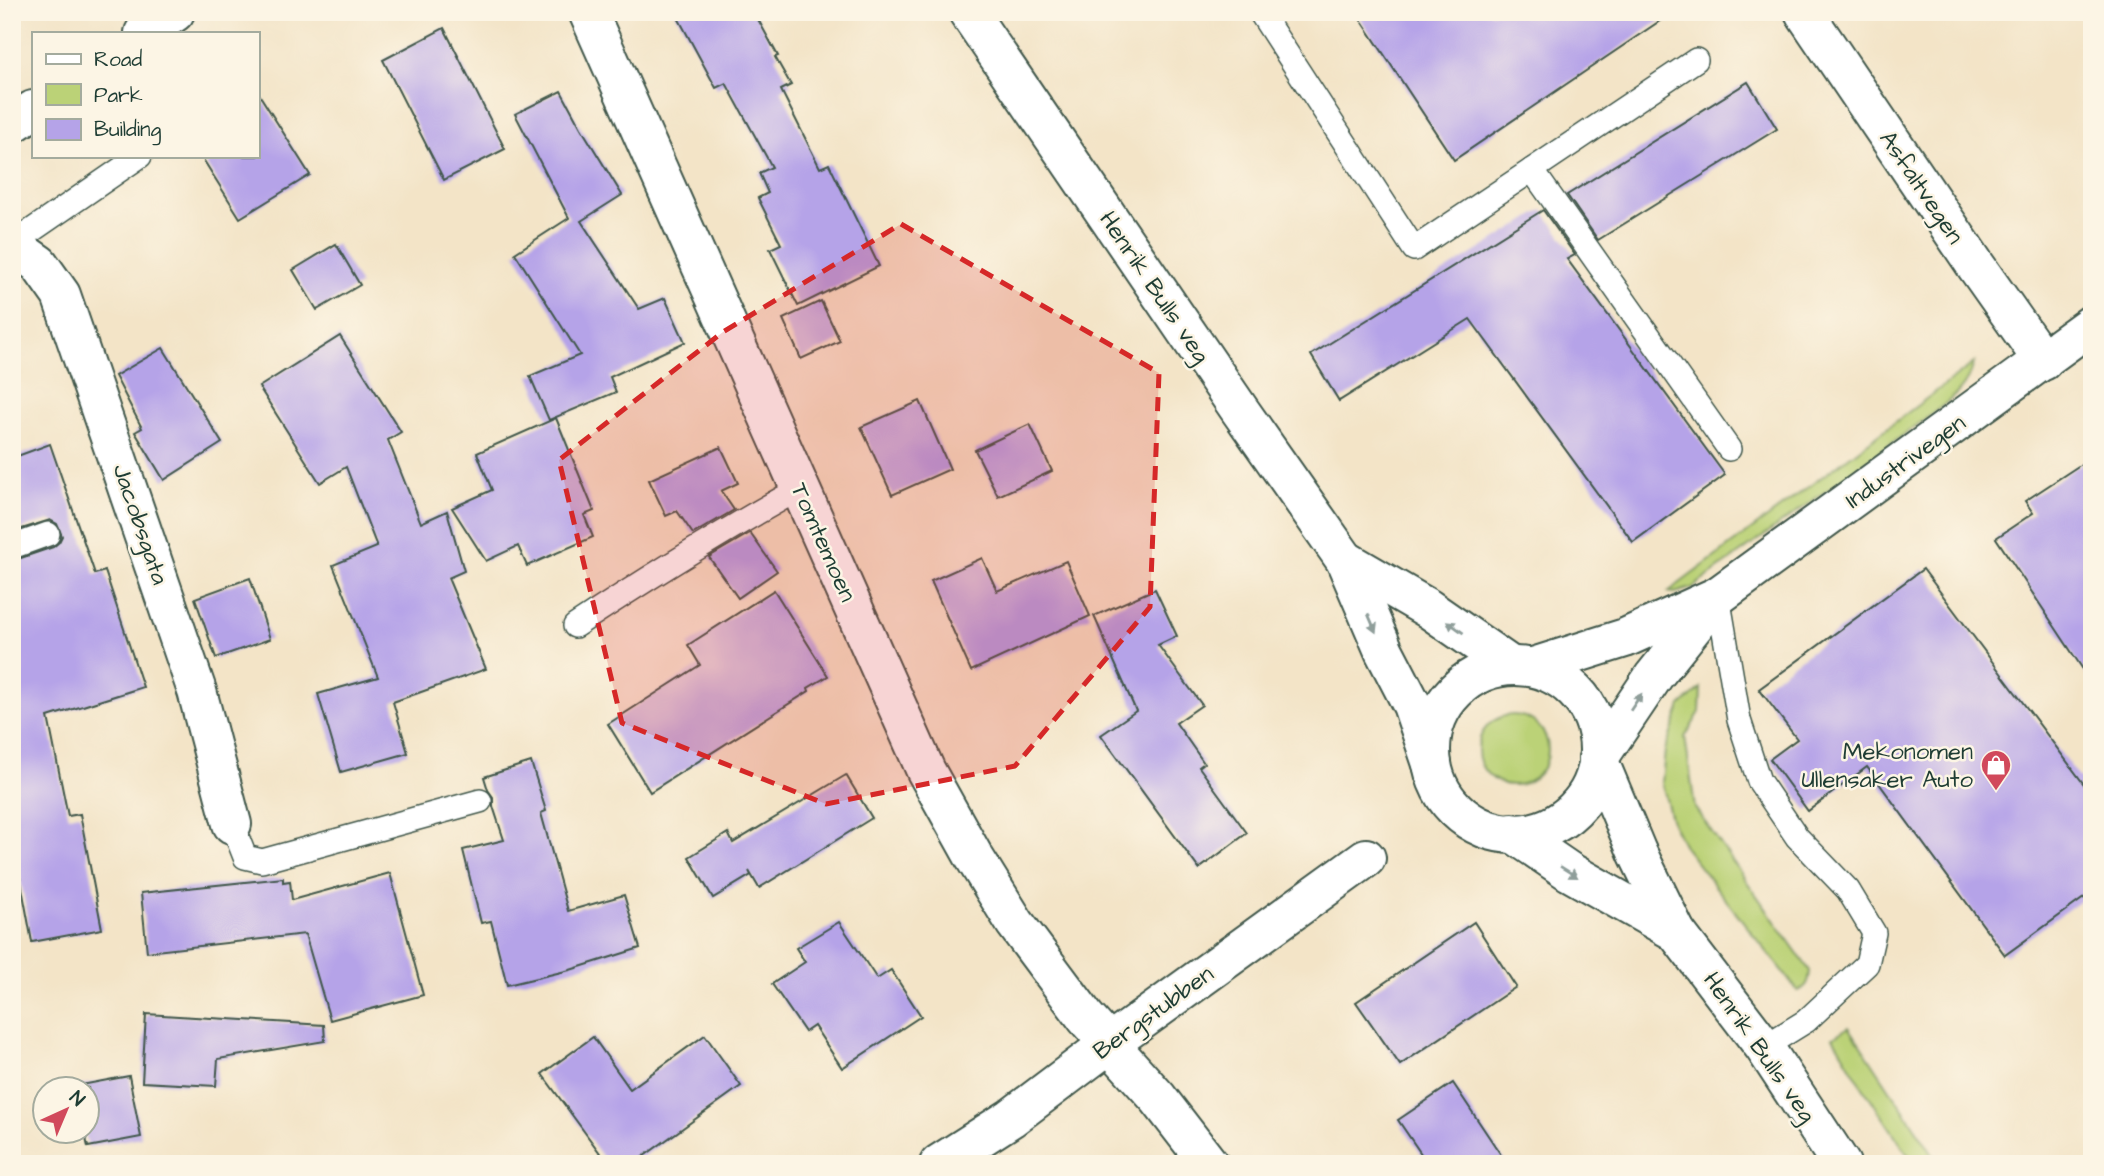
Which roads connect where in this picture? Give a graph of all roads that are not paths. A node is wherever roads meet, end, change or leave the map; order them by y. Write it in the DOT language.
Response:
graph roads {
  1 [pos="175,12"];
  2 [pos="588,12"];
  3 [pos="968,12"];
  4 [pos="1804,12"];
  5 [pos="1261,13"];
  6 [pos="146,32"];
  7 [pos="1696,60"];
  8 [pos="32,111"];
  9 [pos="12,124"];
  10 [pos="137,158"];
  11 [pos="1532,170"];
  12 [pos="12,244"];
  13 [pos="2092,324"];
  14 [pos="2043,361"];
  15 [pos="1729,449"];
  16 [pos="801,488"];
  17 [pos="48,534"];
  18 [pos="12,547"];
  19 [pos="1345,560"];
  20 [pos="1718,596"];
  21 [pos="575,626"];
  22 [pos="1522,667"];
  23 [pos="1598,759"];
  24 [pos="1432,764"];
  25 [pos="480,801"];
  26 [pos="232,824"];
  27 [pos="1513,833"];
  28 [pos="1366,858"];
  29 [pos="1676,932"];
  30 [pos="1109,1044"];
  31 [pos="1764,1046"];
  32 [pos="939,1164"];
  33 [pos="1209,1164"];
  34 [pos="1841,1164"];
  1 -- 6 [label="street"];
  2 -- 16 [label="street, Tomtemoen"];
  3 -- 19 [label="street, Henrik Bulls veg"];
  4 -- 14 [label="street, Asfaltvegen"];
  5 -- 11 [label="lane"];
  7 -- 11 [label="lane"];
  8 -- 9 [label="street"];
  10 -- 12 [label="lane"];
  11 -- 15 [label="lane"];
  12 -- 26 [label="street, Jacobsgata"];
  13 -- 14 [label="street, Industrivegen"];
  14 -- 20 [label="street, Industrivegen"];
  16 -- 21 [label="lane"];
  16 -- 30 [label="street, Tomtemoen"];
  17 -- 18 [label="lane"];
  22 -- 19 [label="street, Henrik Bulls veg, one-way"];
  19 -- 24 [label="street, Henrik Bulls veg, one-way"];
  20 -- 22 [label="street, Industrivegen"];
  23 -- 20 [label="street, Industrivegen, one-way"];
  20 -- 31 [label="lane"];
  22 -- 23 [label="street, Henrik Bulls veg"];
  22 -- 24 [label="street, Henrik Bulls veg"];
  23 -- 27 [label="street, Henrik Bulls veg"];
  23 -- 29 [label="street, Henrik Bulls veg"];
  24 -- 27 [label="street, Henrik Bulls veg"];
  25 -- 26 [label="lane"];
  27 -- 29 [label="street, Henrik Bulls veg, one-way"];
  28 -- 30 [label="street, Bergstubben"];
  29 -- 31 [label="street, Henrik Bulls veg"];
  30 -- 32 [label="street, Bergstubben"];
  30 -- 33 [label="street, Tomtemoen"];
  31 -- 34 [label="street, Henrik Bulls veg"];
}
